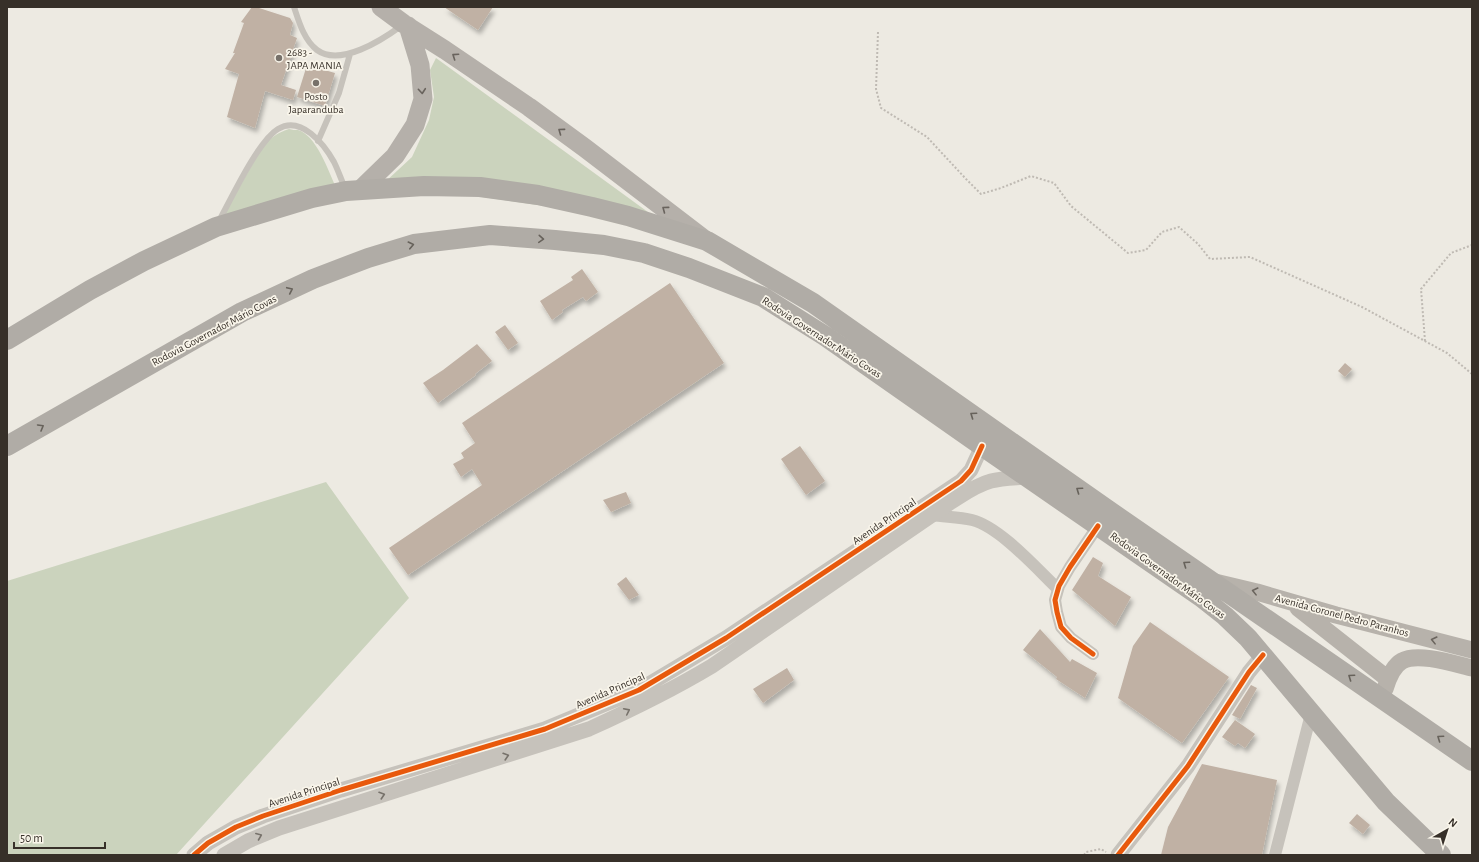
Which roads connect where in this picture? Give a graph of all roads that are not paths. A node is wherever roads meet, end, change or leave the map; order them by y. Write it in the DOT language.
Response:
graph roads {
  1 [pos="294,7"];
  2 [pos="381,7"];
  3 [pos="404,19"];
  4 [pos="350,54"];
  5 [pos="318,141"];
  6 [pos="353,190"];
  7 [pos="216,227"];
  8 [pos="707,241"];
  9 [pos="7,340"];
  10 [pos="7,446"];
  11 [pos="982,446"];
  12 [pos="1026,477"];
  13 [pos="922,517"];
  14 [pos="1098,526"];
  15 [pos="1212,581"];
  16 [pos="1058,589"];
  17 [pos="1290,601"];
  18 [pos="1472,650"];
  19 [pos="1093,654"];
  20 [pos="1263,655"];
  21 [pos="1472,668"];
  22 [pos="1388,679"];
  23 [pos="1383,699"];
  24 [pos="1311,714"];
  25 [pos="1472,761"];
  26 [pos="324,796"];
  27 [pos="330,812"];
  28 [pos="194,855"];
  29 [pos="224,855"];
  30 [pos="1118,855"];
  31 [pos="1275,855"];
  32 [pos="1442,855"];
  1 -- 4 [label="lane"];
  2 -- 3 [label="main road"];
  3 -- 4 [label="lane"];
  3 -- 6 [label="main road, one-way"];
  8 -- 3 [label="main road, one-way"];
  4 -- 5 [label="lane"];
  5 -- 6 [label="lane"];
  5 -- 7 [label="lane"];
  6 -- 7 [label="highway, Rodovia Governador Mário Covas"];
  6 -- 8 [label="highway, Rodovia Governador Mário Covas"];
  7 -- 9 [label="highway, Rodovia Governador Mário Covas"];
  15 -- 8 [label="highway, Rodovia Governador Mário Covas, one-way"];
  10 -- 11 [label="highway, Rodovia Governador Mário Covas, one-way"];
  11 -- 12 [label="highway, Rodovia Governador Mário Covas"];
  11 -- 13 [label="street, Avenida Principal"];
  12 -- 13 [label="street, Avenida Principal"];
  12 -- 14 [label="highway, Rodovia Governador Mário Covas"];
  13 -- 16 [label="street"];
  13 -- 26 [label="street, Avenida Principal"];
  27 -- 13 [label="street, Avenida Principal, one-way"];
  14 -- 16 [label="street"];
  14 -- 20 [label="highway, Rodovia Governador Mário Covas"];
  17 -- 15 [label="main road, Avenida Coronel Pedro Paranhos, one-way"];
  23 -- 15 [label="highway, Rodovia Governador Mário Covas, one-way"];
  16 -- 19 [label="street"];
  18 -- 17 [label="main road, Avenida Coronel Pedro Paranhos, one-way"];
  17 -- 22 [label="main road"];
  20 -- 24 [label="highway, Rodovia Governador Mário Covas"];
  20 -- 30 [label="street"];
  21 -- 22 [label="main road"];
  22 -- 23 [label="main road"];
  25 -- 23 [label="highway, Rodovia Governador Mário Covas, one-way"];
  24 -- 31 [label="street"];
  24 -- 32 [label="highway, Rodovia Governador Mário Covas"];
  26 -- 27 [label="street"];
  26 -- 28 [label="street, Avenida Principal"];
  29 -- 27 [label="street, Avenida Principal, one-way"];
}
